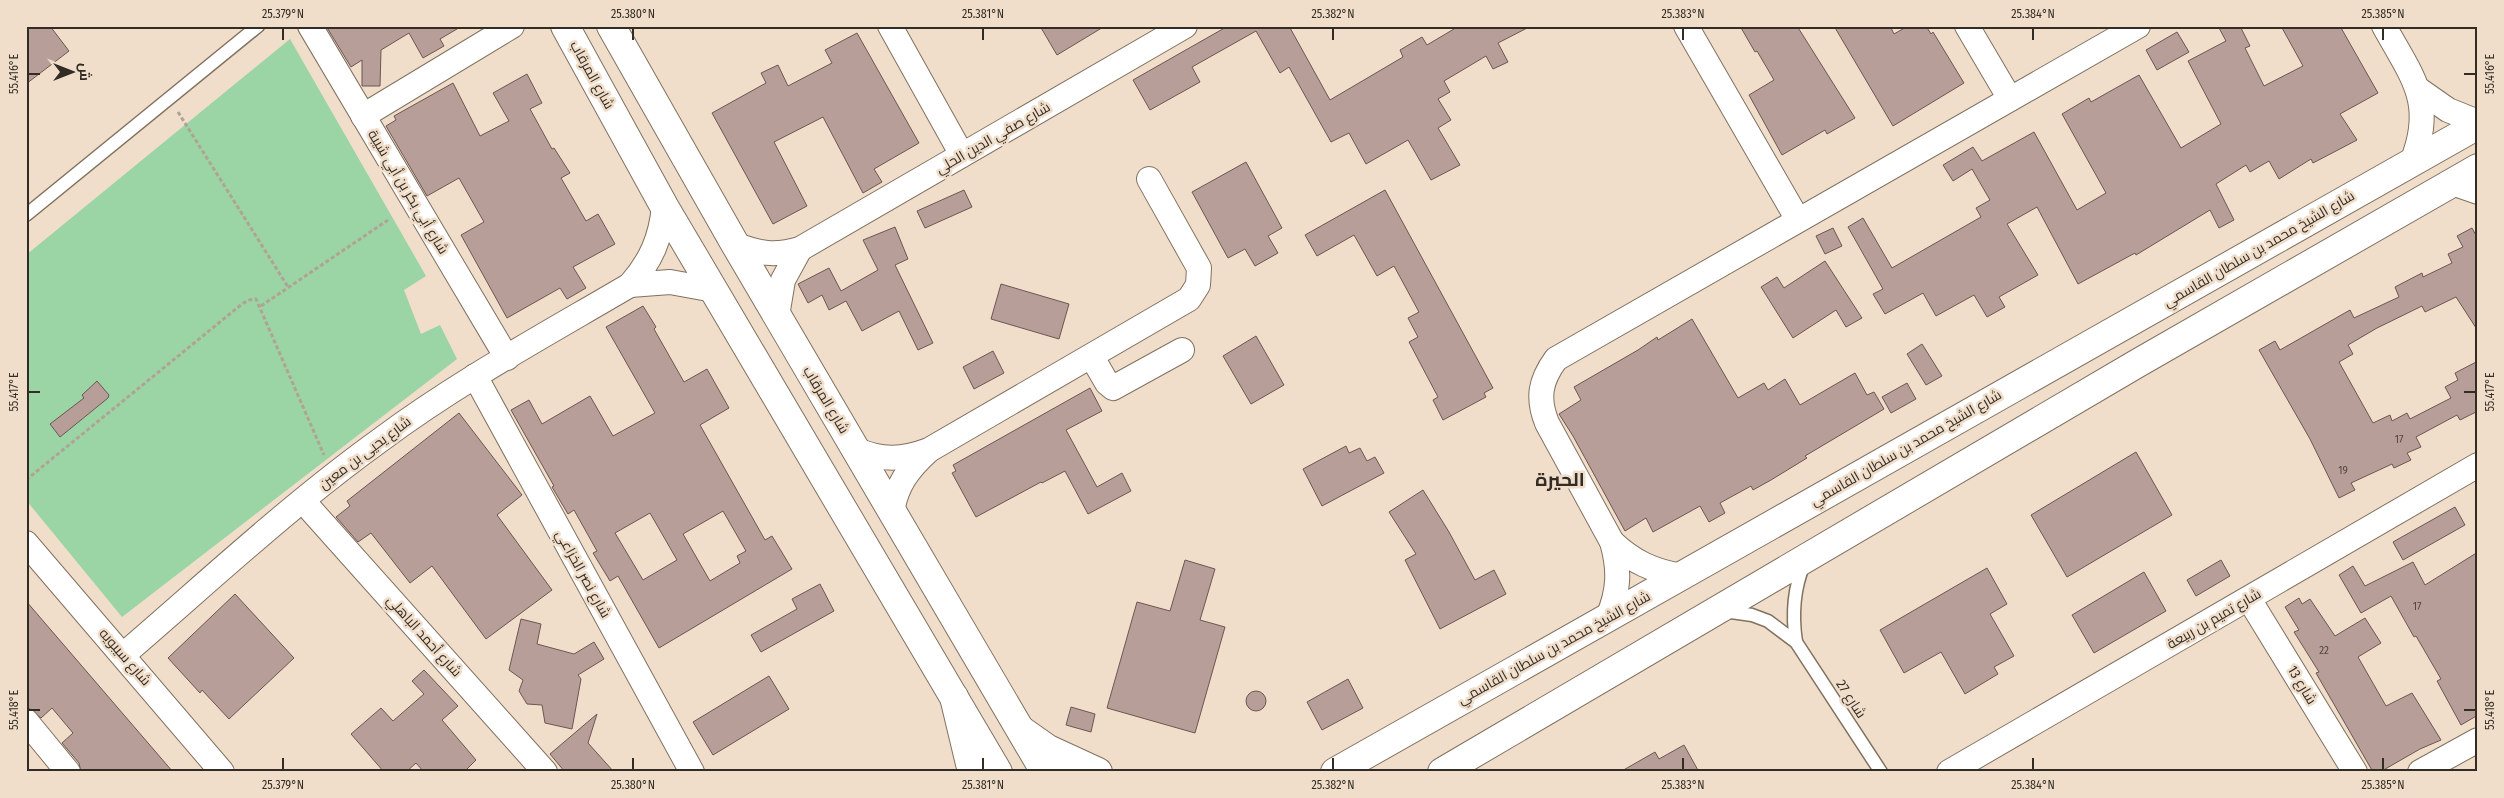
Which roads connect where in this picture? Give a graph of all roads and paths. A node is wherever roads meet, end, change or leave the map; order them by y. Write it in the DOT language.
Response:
graph roads {
  1 [pos="258,26"];
  2 [pos="310,26"];
  3 [pos="512,26"];
  4 [pos="565,26"];
  5 [pos="611,26"];
  6 [pos="890,26"];
  7 [pos="1185,26"];
  8 [pos="1686,26"];
  9 [pos="1967,26"];
  10 [pos="2138,26"];
  11 [pos="2384,26"];
  12 [pos="1154,34"];
  13 [pos="2418,89"];
  14 [pos="170,98"];
  15 [pos="2010,99"];
  16 [pos="363,116"];
  17 [pos="2478,123"];
  18 [pos="962,156"];
  19 [pos="2412,162"];
  20 [pos="2478,168"];
  21 [pos="1149,179"];
  22 [pos="2452,183"];
  23 [pos="2478,192"];
  24 [pos="664,206"];
  25 [pos="26,215"];
  26 [pos="388,220"];
  27 [pos="1798,220"];
  28 [pos="734,244"];
  29 [pos="800,249"];
  30 [pos="2208,278"];
  31 [pos="630,285"];
  32 [pos="288,288"];
  33 [pos="714,290"];
  34 [pos="260,306"];
  35 [pos="776,316"];
  36 [pos="1182,350"];
  37 [pos="1092,357"];
  38 [pos="507,358"];
  39 [pos="2138,363"];
  40 [pos="475,376"];
  41 [pos="855,449"];
  42 [pos="929,450"];
  43 [pos="2478,465"];
  44 [pos="333,476"];
  45 [pos="26,480"];
  46 [pos="303,501"];
  47 [pos="892,512"];
  48 [pos="1612,542"];
  49 [pos="26,543"];
  50 [pos="1805,559"];
  51 [pos="1682,576"];
  52 [pos="2249,599"];
  53 [pos="1717,611"];
  54 [pos="1608,617"];
  55 [pos="1796,642"];
  56 [pos="123,655"];
  57 [pos="954,697"];
  58 [pos="26,721"];
  59 [pos="1020,730"];
  60 [pos="2476,744"];
  61 [pos="1452,769"];
  62 [pos="68,772"];
  63 [pos="222,772"];
  64 [pos="545,772"];
  65 [pos="692,772"];
  66 [pos="972,772"];
  67 [pos="998,772"];
  68 [pos="1045,772"];
  69 [pos="1098,772"];
  70 [pos="1335,772"];
  71 [pos="1881,772"];
  72 [pos="1949,772"];
  73 [pos="2355,772"];
  74 [pos="2420,772"];
  1 -- 14 [label="lane"];
  2 -- 16 [label="street, شارع أبي بكر بن أبي شيبة"];
  3 -- 16 [label="street"];
  4 -- 24 [label="main road, شارع المرقاب"];
  5 -- 28 [label="main road, شارع المرقاب"];
  6 -- 18 [label="street"];
  7 -- 12 [label="street, شارع صفي الدين الحلي"];
  8 -- 27 [label="street"];
  9 -- 15 [label="street"];
  10 -- 15 [label="street"];
  11 -- 13 [label="street"];
  12 -- 18 [label="street, شارع صفي الدين الحلي"];
  13 -- 17 [label="street"];
  13 -- 19 [label="street"];
  14 -- 25 [label="lane"];
  14 -- 32 [label="path"];
  15 -- 27 [label="street"];
  16 -- 38 [label="street, شارع أبي بكر بن أبي شيبة"];
  17 -- 19 [label="main road, شارع الشيخ محمد بن سلطان القاسمي"];
  18 -- 29 [label="street, شارع صفي الدين الحلي"];
  19 -- 30 [label="main road, شارع الشيخ محمد بن سلطان القاسمي"];
  20 -- 22 [label="main road"];
  21 -- 37 [label="street"];
  22 -- 23 [label="street"];
  22 -- 39 [label="main road"];
  24 -- 31 [label="street, شارع يحيى بن معين"];
  24 -- 33 [label="main road, شارع المرقاب"];
  26 -- 32 [label="path"];
  27 -- 48 [label="street"];
  28 -- 29 [label="street, شارع صفي الدين الحلي"];
  28 -- 35 [label="main road, شارع المرقاب"];
  29 -- 35 [label="street"];
  30 -- 39 [label="main road"];
  30 -- 51 [label="main road, شارع الشيخ محمد بن سلطان القاسمي"];
  31 -- 33 [label="street, شارع يحيى بن معين"];
  31 -- 38 [label="street, شارع يحيى بن معين"];
  32 -- 34 [label="path"];
  33 -- 57 [label="main road, شارع المرقاب"];
  34 -- 44 [label="path"];
  34 -- 45 [label="path"];
  35 -- 41 [label="main road, شارع المرقاب"];
  36 -- 37 [label="street"];
  37 -- 42 [label="street"];
  38 -- 40 [label="street, شارع يحيى بن معين"];
  39 -- 50 [label="main road"];
  40 -- 44 [label="street, شارع يحيى بن معين"];
  40 -- 65 [label="street, شارع نصر الخزاعي"];
  41 -- 42 [label="street"];
  41 -- 47 [label="main road, شارع المرقاب"];
  42 -- 47 [label="street"];
  43 -- 52 [label="street, شارع تميم بن ربيعة"];
  44 -- 46 [label="street, شارع يحيى بن معين"];
  46 -- 56 [label="street, شارع يحيى بن معين"];
  46 -- 64 [label="street, شارع أحمد الباهلي"];
  47 -- 59 [label="main road, شارع المرقاب"];
  48 -- 51 [label="street"];
  48 -- 54 [label="street"];
  49 -- 56 [label="street, شارع سيبويه"];
  50 -- 53 [label="main road"];
  50 -- 55 [label="lane, شارع 27"];
  51 -- 54 [label="main road, شارع الشيخ محمد بن سلطان القاسمي"];
  52 -- 72 [label="street, شارع تميم بن ربيعة"];
  52 -- 73 [label="street, شارع 13"];
  53 -- 55 [label="lane, شارع 27"];
  53 -- 61 [label="main road"];
  54 -- 70 [label="main road, شارع الشيخ محمد بن سلطان القاسمي"];
  55 -- 71 [label="lane, شارع 27"];
  56 -- 63 [label="street, شارع سيبويه"];
  57 -- 66 [label="main road"];
  57 -- 67 [label="main road, شارع المرقاب"];
  58 -- 62 [label="street"];
  59 -- 68 [label="main road, شارع المرقاب"];
  59 -- 69 [label="main road"];
  60 -- 74 [label="street"];
}
